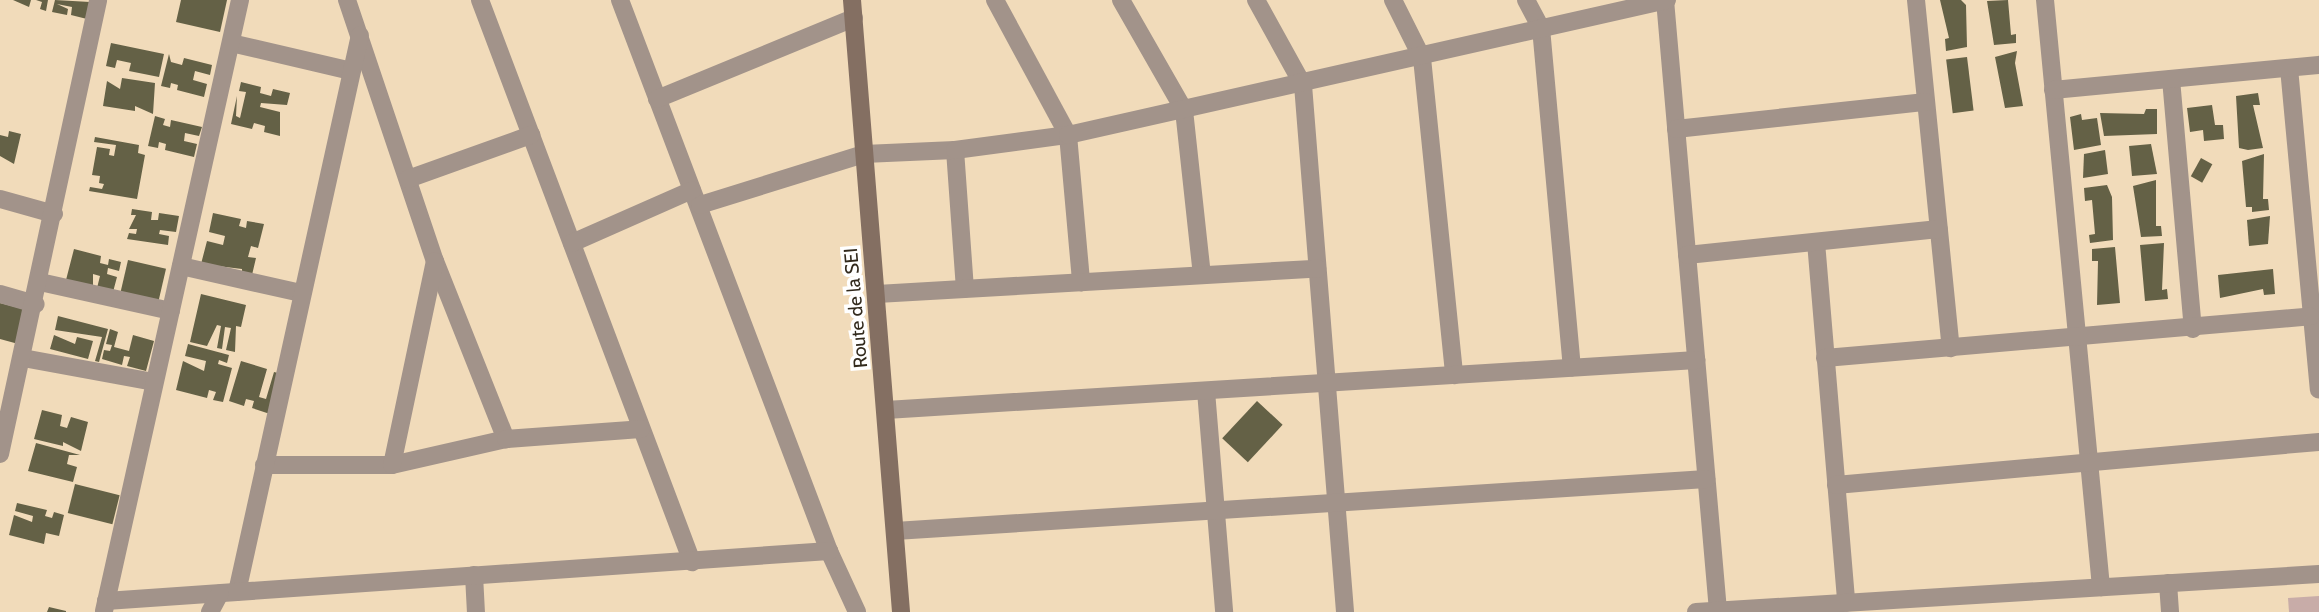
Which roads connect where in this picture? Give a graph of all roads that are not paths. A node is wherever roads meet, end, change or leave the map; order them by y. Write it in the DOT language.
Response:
graph roads {
  1 [pos="98,0"];
  2 [pos="240,0"];
  3 [pos="347,0"];
  4 [pos="480,0"];
  5 [pos="620,0"];
  6 [pos="995,0"];
  7 [pos="1121,0"];
  8 [pos="1256,0"];
  9 [pos="1393,0"];
  10 [pos="1526,0"];
  11 [pos="1665,0"];
  12 [pos="1916,0"];
  13 [pos="2045,0"];
  14 [pos="853,9"];
  15 [pos="1541,29"];
  16 [pos="360,35"];
  17 [pos="231,43"];
  18 [pos="1422,58"];
  19 [pos="2319,65"];
  20 [pos="2289,68"];
  21 [pos="351,71"];
  22 [pos="2171,79"];
  23 [pos="1303,85"];
  24 [pos="2053,90"];
  25 [pos="657,99"];
  26 [pos="1926,102"];
  27 [pos="1184,110"];
  28 [pos="1676,129"];
  29 [pos="531,135"];
  30 [pos="1068,135"];
  31 [pos="955,150"];
  32 [pos="864,154"];
  33 [pos="408,179"];
  34 [pos="696,198"];
  35 [pos="0,199"];
  36 [pos="54,214"];
  37 [pos="1939,229"];
  38 [pos="1815,242"];
  39 [pos="572,243"];
  40 [pos="1687,255"];
  41 [pos="435,261"];
  42 [pos="181,266"];
  43 [pos="1318,269"];
  44 [pos="1202,275"];
  45 [pos="40,282"];
  46 [pos="1081,282"];
  47 [pos="965,289"];
  48 [pos="301,293"];
  49 [pos="0,294"];
  50 [pos="877,294"];
  51 [pos="36,304"];
  52 [pos="170,311"];
  53 [pos="2310,316"];
  54 [pos="2193,329"];
  55 [pos="2077,337"];
  56 [pos="1951,348"];
  57 [pos="23,358"];
  58 [pos="1825,359"];
  59 [pos="1696,360"];
  60 [pos="1572,368"];
  61 [pos="1454,375"];
  62 [pos="154,382"];
  63 [pos="1327,383"];
  64 [pos="2319,390"];
  65 [pos="1206,391"];
  66 [pos="886,410"];
  67 [pos="641,429"];
  68 [pos="506,439"];
  69 [pos="2319,442"];
  70 [pos="0,454"];
  71 [pos="2088,460"];
  72 [pos="264,465"];
  73 [pos="392,465"];
  74 [pos="1706,479"];
  75 [pos="1836,485"];
  76 [pos="1336,503"];
  77 [pos="1216,511"];
  78 [pos="895,531"];
  79 [pos="829,551"];
  80 [pos="692,562"];
  81 [pos="2319,573"];
  82 [pos="474,575"];
  83 [pos="2168,583"];
  84 [pos="2101,587"];
  85 [pos="228,592"];
  86 [pos="1846,603"];
  87 [pos="105,606"];
  88 [pos="1718,611"];
  89 [pos="210,612"];
  90 [pos="476,612"];
  91 [pos="857,612"];
  92 [pos="901,612"];
  93 [pos="1224,612"];
  94 [pos="1345,612"];
  95 [pos="1696,612"];
  96 [pos="2170,612"];
  1 -- 36 [label="street"];
  2 -- 17 [label="street"];
  3 -- 16 [label="street"];
  4 -- 29 [label="street"];
  5 -- 25 [label="street"];
  6 -- 30 [label="street"];
  7 -- 27 [label="street"];
  8 -- 23 [label="street"];
  9 -- 18 [label="street"];
  10 -- 15 [label="street"];
  11 -- 15 [label="street"];
  11 -- 28 [label="street"];
  12 -- 26 [label="street"];
  13 -- 24 [label="street"];
  14 -- 25 [label="street"];
  14 -- 32 [label="street, Route de la SEI"];
  15 -- 18 [label="street"];
  15 -- 60 [label="street"];
  16 -- 21 [label="street"];
  16 -- 33 [label="street"];
  17 -- 21 [label="street"];
  17 -- 42 [label="street"];
  18 -- 23 [label="street"];
  18 -- 61 [label="street"];
  19 -- 20 [label="street"];
  20 -- 22 [label="street"];
  20 -- 53 [label="street"];
  21 -- 48 [label="street"];
  22 -- 24 [label="street"];
  22 -- 54 [label="street"];
  23 -- 27 [label="street"];
  23 -- 43 [label="street"];
  24 -- 55 [label="street"];
  25 -- 34 [label="street"];
  26 -- 28 [label="street"];
  26 -- 37 [label="street"];
  27 -- 30 [label="street"];
  27 -- 44 [label="street"];
  28 -- 40 [label="street"];
  29 -- 33 [label="street"];
  29 -- 39 [label="street"];
  30 -- 31 [label="street"];
  30 -- 46 [label="street"];
  31 -- 32 [label="street"];
  31 -- 47 [label="street"];
  32 -- 34 [label="street"];
  32 -- 50 [label="street, Route de la SEI"];
  33 -- 41 [label="street"];
  34 -- 39 [label="street"];
  34 -- 79 [label="street"];
  35 -- 36 [label="street"];
  36 -- 45 [label="street"];
  37 -- 38 [label="street"];
  37 -- 56 [label="street"];
  38 -- 40 [label="street"];
  38 -- 58 [label="street"];
  39 -- 67 [label="street"];
  40 -- 59 [label="street"];
  41 -- 68 [label="street"];
  41 -- 73 [label="street"];
  42 -- 48 [label="street"];
  42 -- 52 [label="street"];
  43 -- 44 [label="street"];
  43 -- 63 [label="street"];
  44 -- 46 [label="street"];
  45 -- 51 [label="street"];
  45 -- 52 [label="street"];
  46 -- 47 [label="street"];
  47 -- 50 [label="street"];
  48 -- 72 [label="street"];
  49 -- 51 [label="street"];
  50 -- 66 [label="street, Route de la SEI"];
  51 -- 57 [label="street"];
  52 -- 62 [label="street"];
  53 -- 54 [label="street"];
  53 -- 64 [label="street"];
  54 -- 55 [label="street"];
  55 -- 56 [label="street"];
  55 -- 71 [label="street"];
  56 -- 58 [label="street"];
  57 -- 62 [label="street"];
  57 -- 70 [label="street"];
  58 -- 75 [label="street"];
  59 -- 60 [label="street"];
  59 -- 74 [label="street"];
  60 -- 61 [label="street"];
  61 -- 63 [label="street"];
  62 -- 87 [label="street"];
  63 -- 65 [label="street"];
  63 -- 76 [label="street"];
  65 -- 66 [label="street"];
  65 -- 77 [label="street"];
  66 -- 78 [label="street, Route de la SEI"];
  67 -- 68 [label="street"];
  67 -- 80 [label="street"];
  68 -- 73 [label="street"];
  69 -- 71 [label="street"];
  71 -- 75 [label="street"];
  71 -- 84 [label="street"];
  72 -- 73 [label="street"];
  72 -- 85 [label="street"];
  74 -- 76 [label="street"];
  74 -- 88 [label="street"];
  75 -- 86 [label="street"];
  76 -- 77 [label="street"];
  76 -- 94 [label="street"];
  77 -- 78 [label="street"];
  77 -- 93 [label="street"];
  78 -- 92 [label="street, Route de la SEI"];
  79 -- 80 [label="street"];
  79 -- 91 [label="street"];
  80 -- 82 [label="street"];
  81 -- 83 [label="street"];
  82 -- 85 [label="street"];
  82 -- 90 [label="street"];
  83 -- 84 [label="street"];
  83 -- 96 [label="street"];
  84 -- 86 [label="street"];
  85 -- 87 [label="street"];
  85 -- 89 [label="street"];
  86 -- 88 [label="street"];
  88 -- 95 [label="street"];
}
